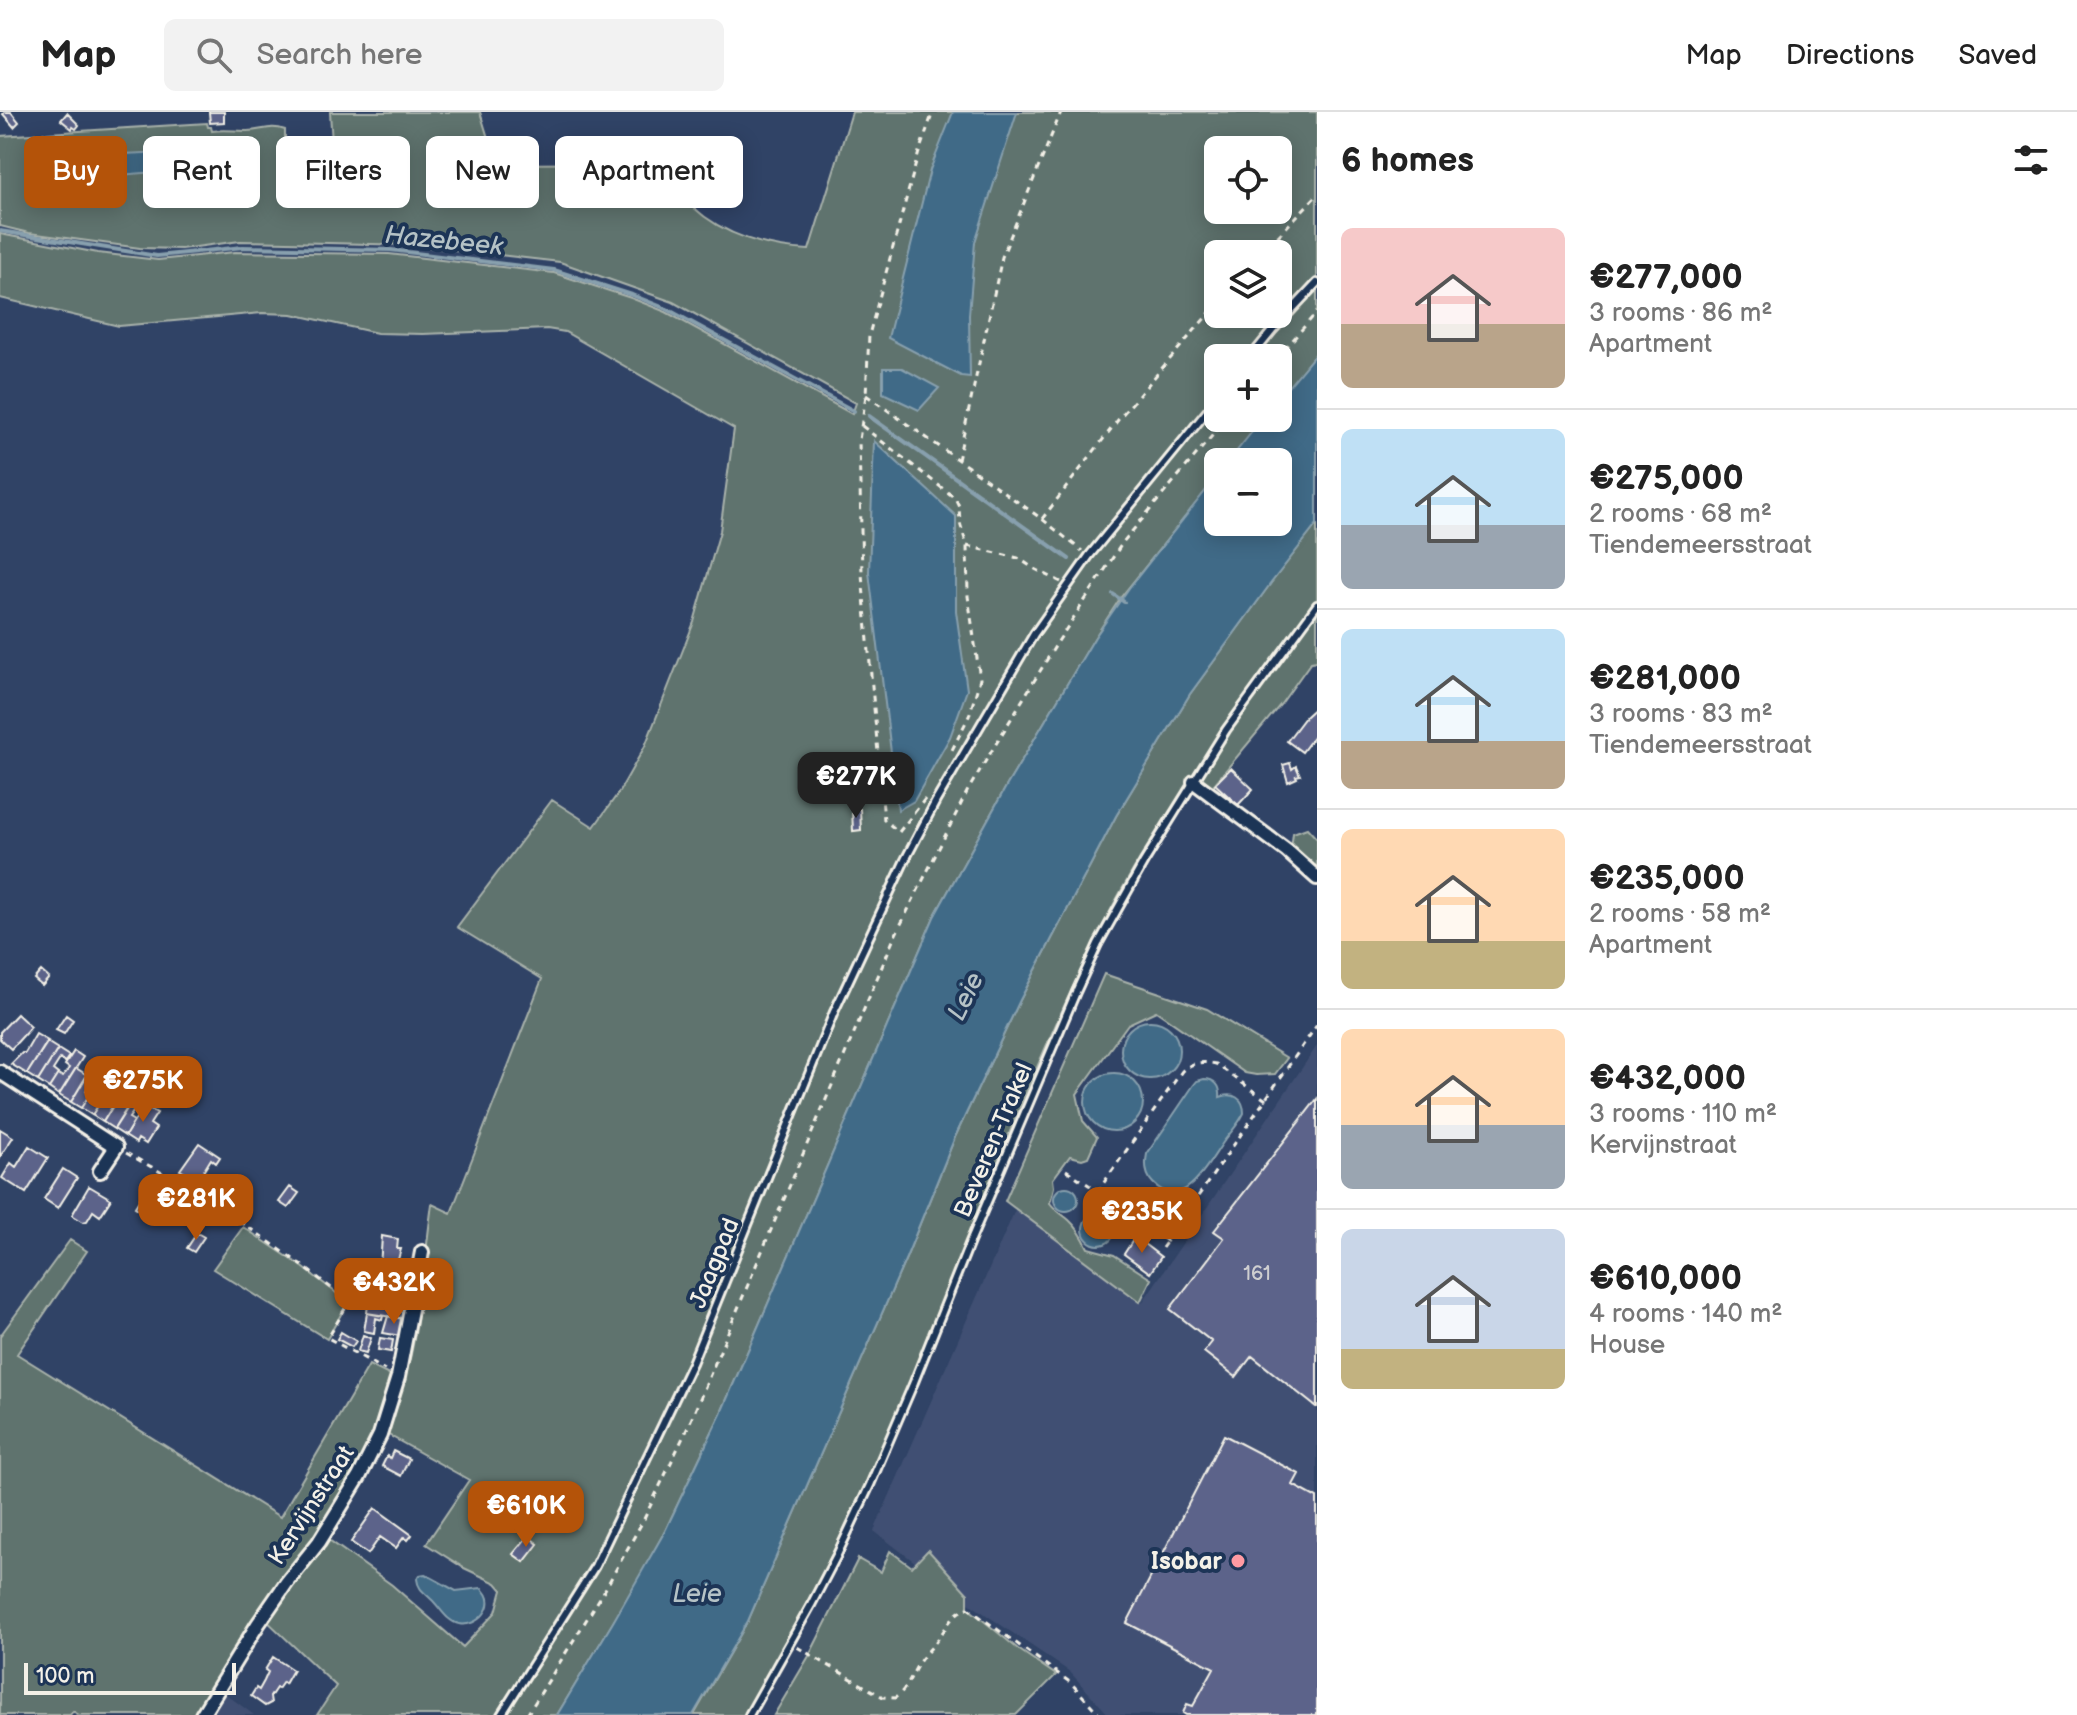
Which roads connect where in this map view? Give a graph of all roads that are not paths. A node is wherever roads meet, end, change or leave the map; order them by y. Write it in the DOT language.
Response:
graph roads {
  1 [pos="1317,283"];
  2 [pos="1261,344"];
  3 [pos="1204,415"];
  4 [pos="1317,605"];
  5 [pos="1194,782"];
  6 [pos="1317,878"];
  7 [pos="3,1080"];
  8 [pos="100,1171"];
  9 [pos="422,1252"];
  10 [pos="202,1715"];
  11 [pos="501,1715"];
  12 [pos="749,1715"];
  1 -- 2 [label="lane"];
  3 -- 11 [label="lane, Jaagpad"];
  4 -- 5 [label="lane, Beveren-Trakel"];
  5 -- 6 [label="street"];
  5 -- 12 [label="lane, Beveren-Trakel"];
  7 -- 8 [label="street"];
  9 -- 10 [label="street, Kervijnstraat"];
}
